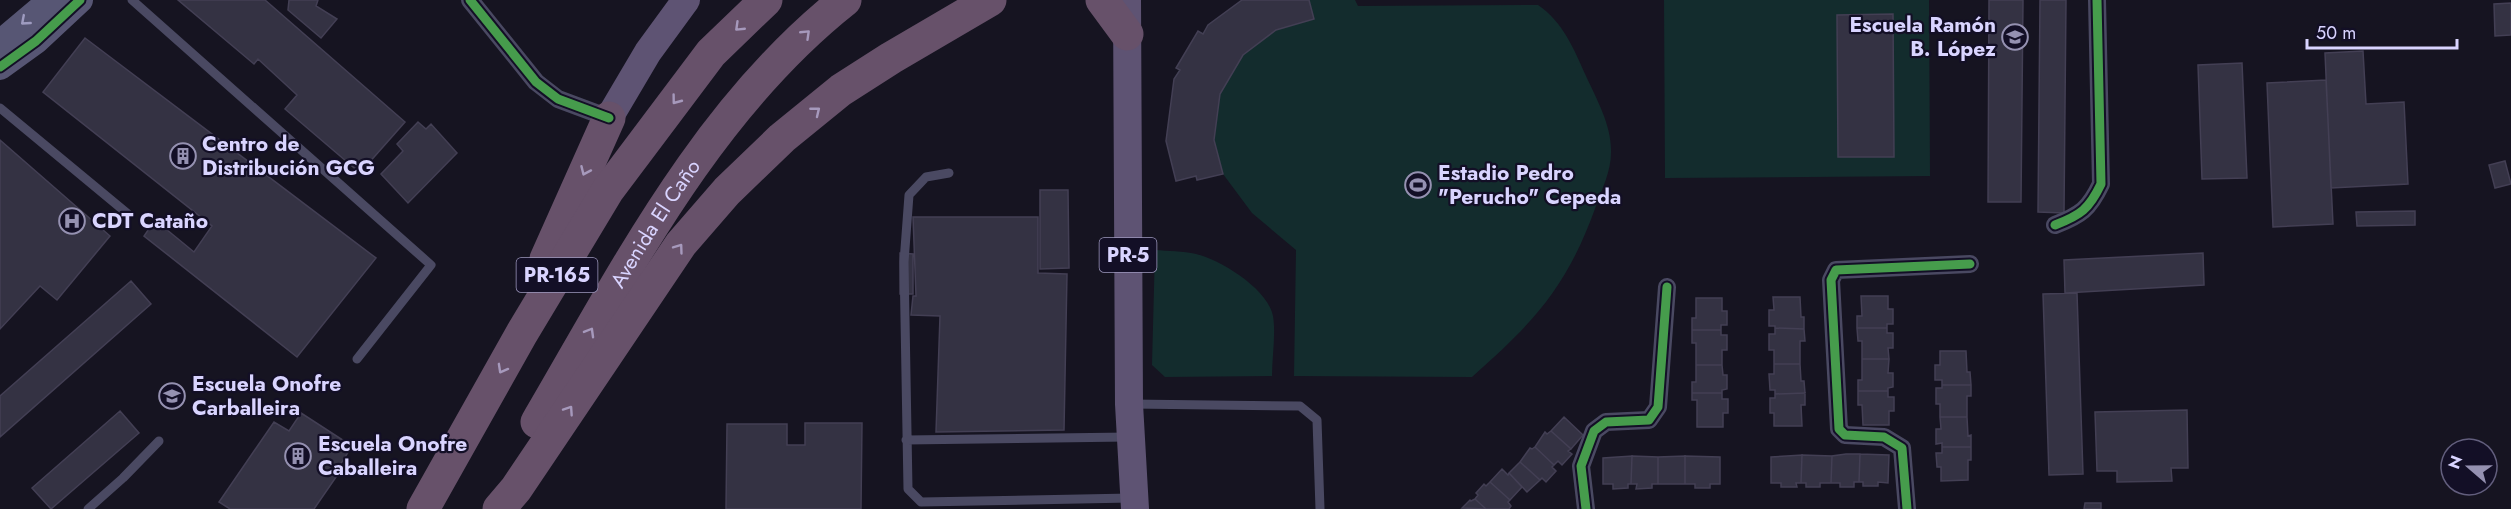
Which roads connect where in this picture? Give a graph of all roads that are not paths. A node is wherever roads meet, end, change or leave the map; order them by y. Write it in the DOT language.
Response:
graph roads {
  1 [pos="132,0"];
  2 [pos="470,0"];
  3 [pos="686,0"];
  4 [pos="766,0"];
  5 [pos="845,0"];
  6 [pos="990,0"];
  7 [pos="1102,0"];
  8 [pos="1127,0"];
  9 [pos="2097,0"];
  10 [pos="66,2"];
  11 [pos="1127,34"];
  12 [pos="0,43"];
  13 [pos="0,67"];
  14 [pos="0,108"];
  15 [pos="609,118"];
  16 [pos="949,173"];
  17 [pos="128,214"];
  18 [pos="2055,225"];
  19 [pos="1970,264"];
  20 [pos="1667,287"];
  21 [pos="522,333"];
  22 [pos="357,359"];
  23 [pos="1129,404"];
  24 [pos="1130,437"];
  25 [pos="906,440"];
  26 [pos="159,441"];
  27 [pos="1135,503"];
  28 [pos="88,509"];
  29 [pos="423,509"];
  30 [pos="486,509"];
  31 [pos="499,509"];
  32 [pos="1320,509"];
  33 [pos="1586,509"];
  34 [pos="1907,509"];
  1 -- 22 [label="lane"];
  2 -- 15 [label="street"];
  3 -- 15 [label="main road"];
  4 -- 21 [label="highway, PR-165, one-way"];
  30 -- 5 [label="highway, Avenida El Caño / PR-165, one-way"];
  31 -- 6 [label="highway, one-way"];
  7 -- 11 [label="highway"];
  8 -- 11 [label="main road, PR-5"];
  9 -- 18 [label="street"];
  10 -- 12 [label="street, one-way"];
  10 -- 13 [label="street"];
  11 -- 23 [label="main road, PR-5"];
  14 -- 17 [label="lane"];
  15 -- 21 [label="highway, one-way"];
  16 -- 25 [label="lane"];
  19 -- 34 [label="street"];
  20 -- 33 [label="street"];
  21 -- 29 [label="highway, PR-165, one-way"];
  23 -- 24 [label="main road, PR-5"];
  23 -- 32 [label="lane"];
  24 -- 25 [label="lane"];
  24 -- 27 [label="main road, PR-5"];
  25 -- 27 [label="lane"];
  26 -- 28 [label="lane"];
}
